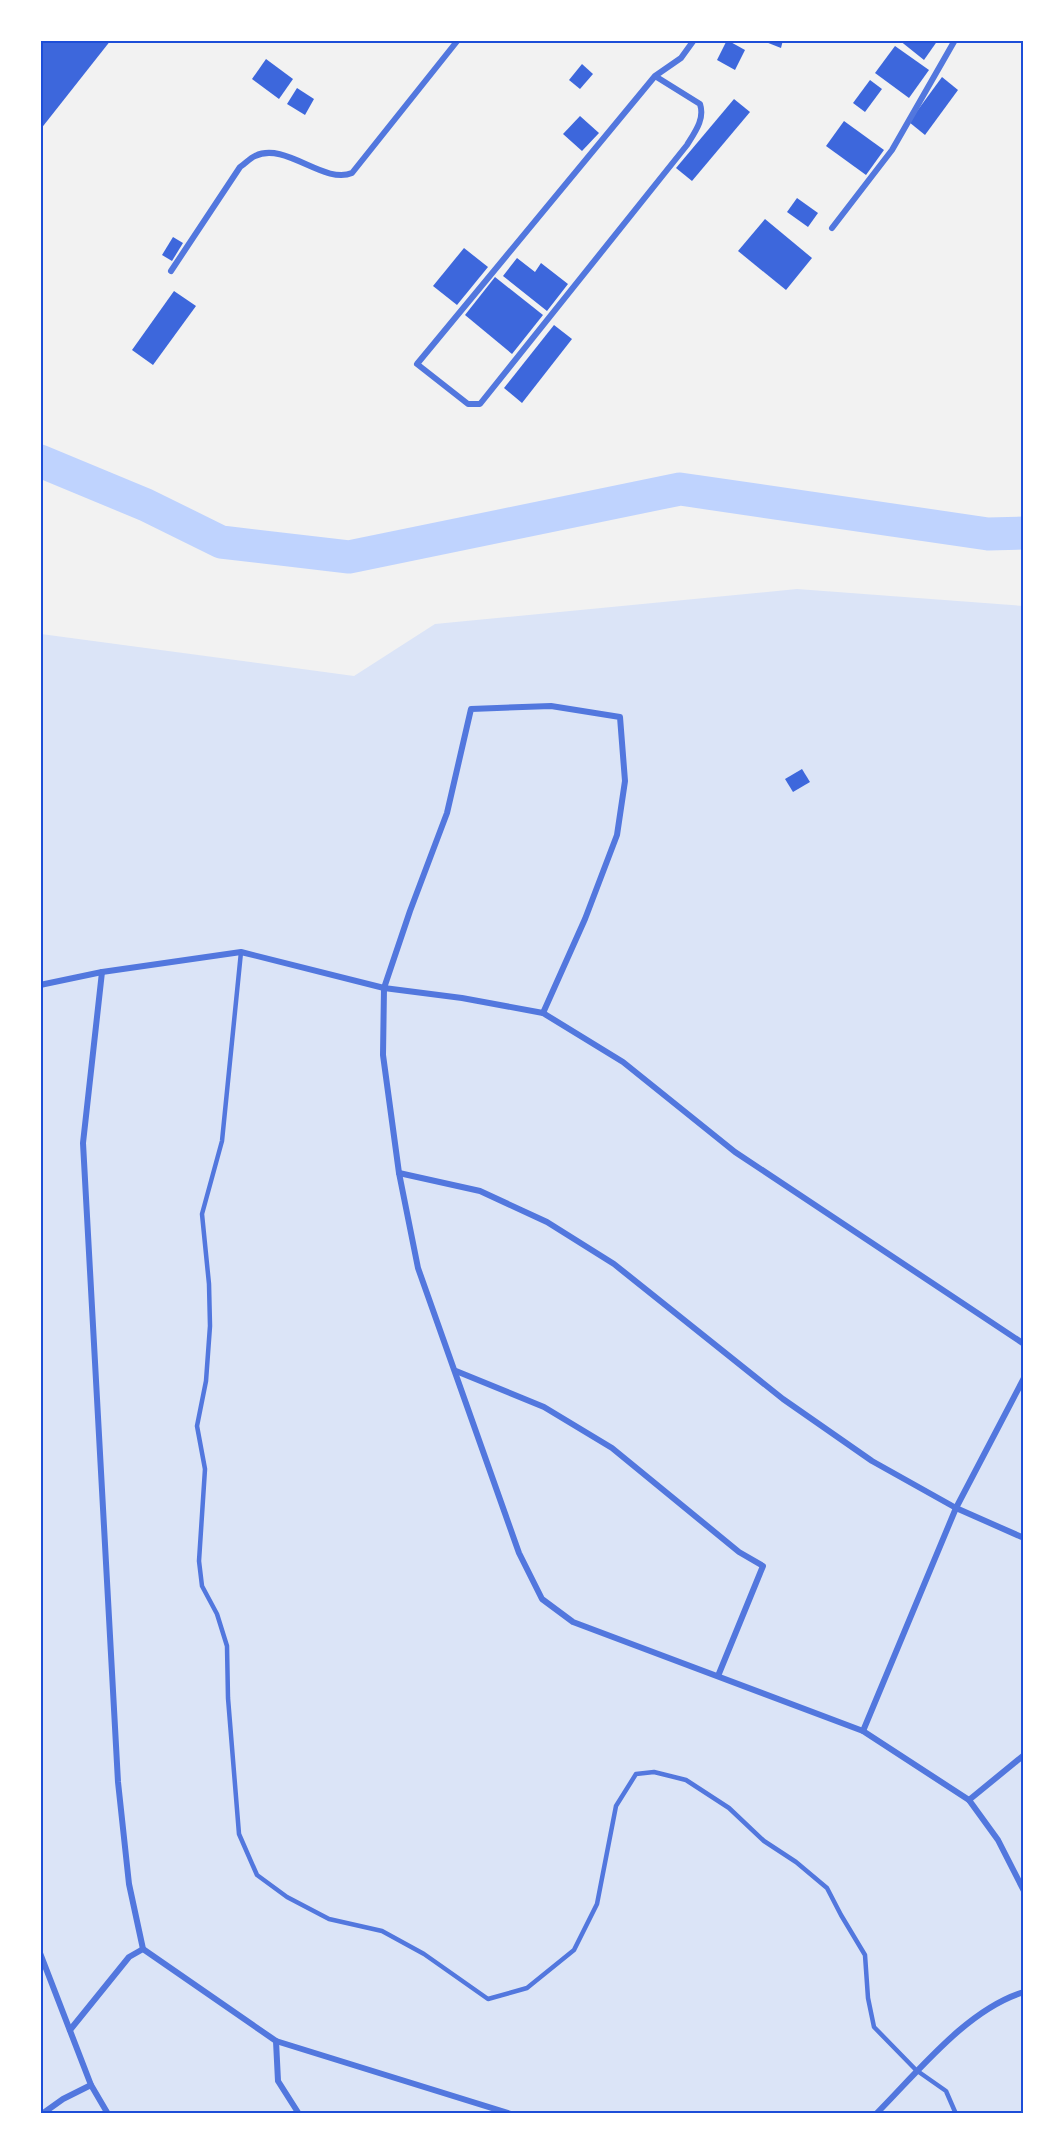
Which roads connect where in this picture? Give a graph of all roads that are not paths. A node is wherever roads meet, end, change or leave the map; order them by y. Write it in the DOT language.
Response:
graph roads {
  1 [pos="458,40"];
  2 [pos="694,40"];
  3 [pos="955,40"];
  4 [pos="655,76"];
  5 [pos="832,228"];
  6 [pos="171,271"];
  7 [pos="242,952"];
  8 [pos="102,972"];
  9 [pos="40,985"];
  10 [pos="384,988"];
  11 [pos="543,1014"];
  12 [pos="399,1173"];
  13 [pos="1023,1344"];
  14 [pos="456,1371"];
  15 [pos="1023,1377"];
  16 [pos="956,1508"];
  17 [pos="1023,1538"];
  18 [pos="718,1676"];
  19 [pos="863,1731"];
  20 [pos="1023,1755"];
  21 [pos="969,1800"];
  22 [pos="1023,1891"];
  23 [pos="143,1949"];
  24 [pos="40,1953"];
  25 [pos="1023,1992"];
  26 [pos="70,2030"];
  27 [pos="276,2041"];
  28 [pos="916,2070"];
  29 [pos="91,2085"];
  30 [pos="42,2114"];
  31 [pos="108,2114"];
  32 [pos="299,2114"];
  33 [pos="511,2114"];
  34 [pos="876,2114"];
  35 [pos="956,2114"];
  1 -- 6 [label="street"];
  2 -- 4 [label="street"];
  3 -- 5 [label="street"];
  4 -- 4 [label="street"];
  7 -- 8 [label="street"];
  7 -- 10 [label="street"];
  7 -- 28 [label="lane"];
  8 -- 9 [label="street"];
  8 -- 23 [label="street"];
  10 -- 11 [label="street"];
  10 -- 11 [label="street"];
  10 -- 12 [label="street"];
  11 -- 13 [label="street"];
  12 -- 14 [label="street"];
  12 -- 16 [label="street"];
  14 -- 18 [label="street"];
  14 -- 18 [label="street"];
  15 -- 16 [label="street"];
  16 -- 17 [label="street"];
  16 -- 19 [label="street"];
  18 -- 19 [label="street"];
  19 -- 21 [label="street"];
  20 -- 21 [label="street"];
  21 -- 22 [label="street"];
  23 -- 26 [label="street"];
  23 -- 27 [label="street"];
  24 -- 26 [label="street"];
  25 -- 28 [label="street"];
  26 -- 29 [label="street"];
  27 -- 32 [label="street"];
  27 -- 33 [label="street"];
  28 -- 34 [label="street"];
  28 -- 35 [label="lane"];
  29 -- 30 [label="street"];
  29 -- 31 [label="street"];
}
